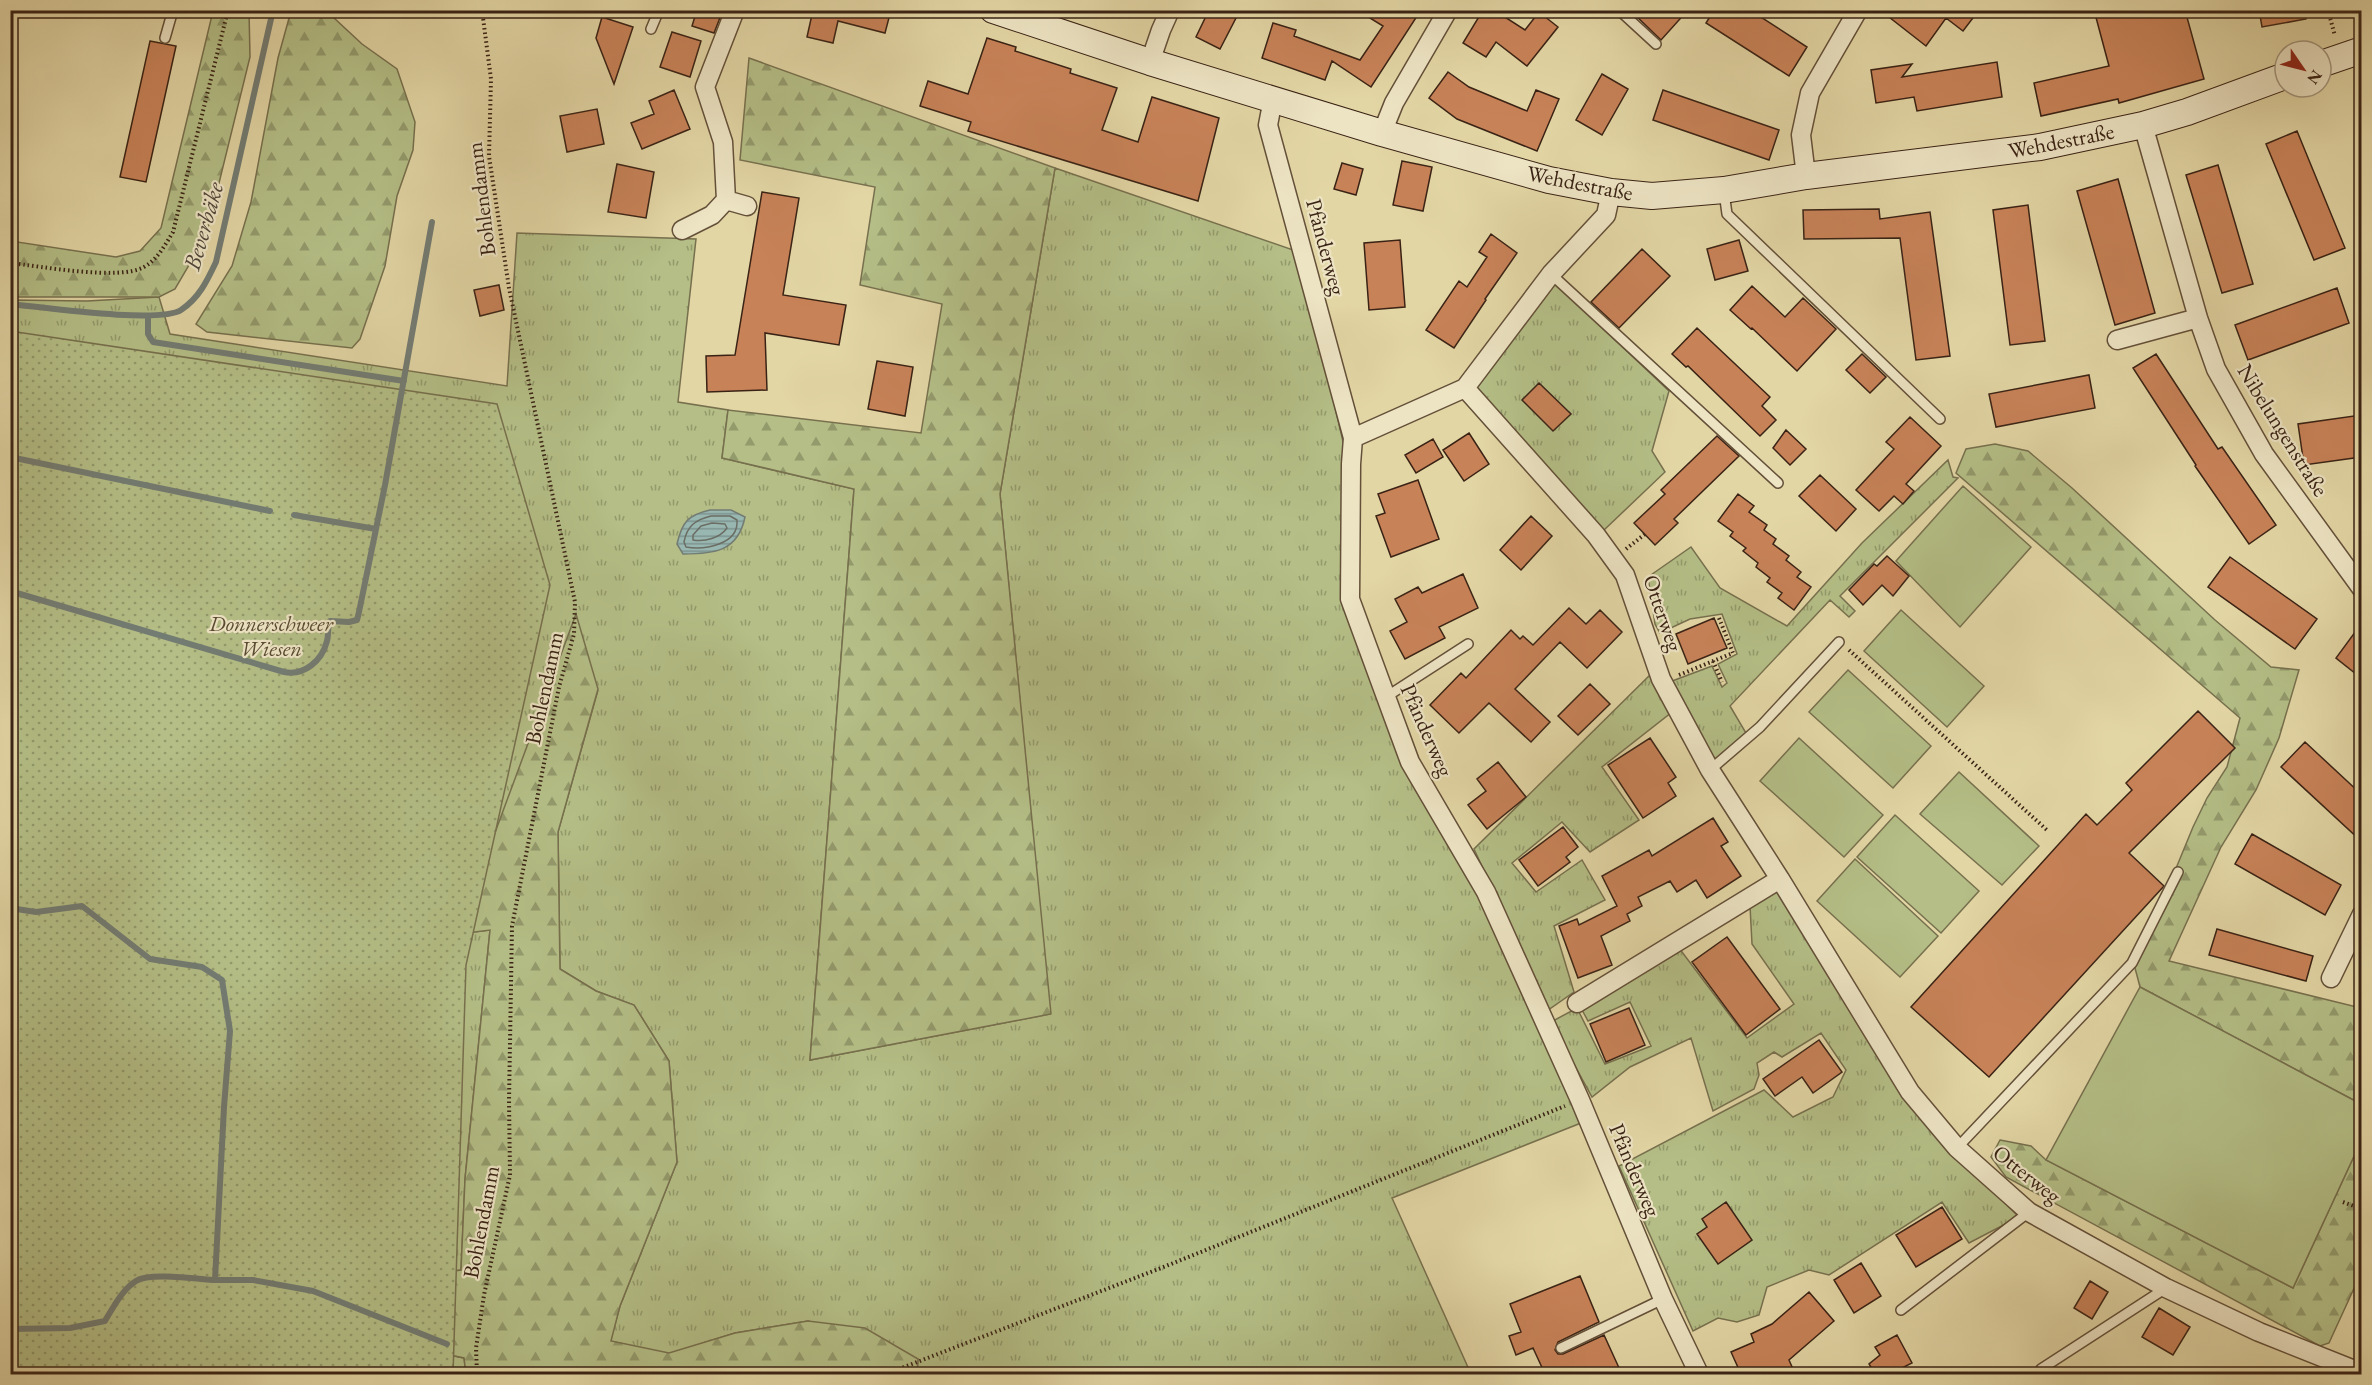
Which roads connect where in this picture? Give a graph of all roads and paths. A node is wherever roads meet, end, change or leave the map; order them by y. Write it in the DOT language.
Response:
graph roads {
  1 [pos="173,10"];
  2 [pos="228,10"];
  3 [pos="482,10"];
  4 [pos="659,10"];
  5 [pos="735,10"];
  6 [pos="993,10"];
  7 [pos="1170,10"];
  8 [pos="1448,10"];
  9 [pos="1619,10"];
  10 [pos="1858,10"];
  11 [pos="651,29"];
  12 [pos="165,38"];
  13 [pos="1656,44"];
  14 [pos="2361,50"];
  15 [pos="2333,60"];
  16 [pos="1150,62"];
  17 [pos="2273,80"];
  18 [pos="1274,99"];
  19 [pos="2143,124"];
  20 [pos="1382,133"];
  21 [pos="1806,176"];
  22 [pos="1724,190"];
  23 [pos="1611,192"];
  24 [pos="726,200"];
  25 [pos="747,206"];
  26 [pos="681,230"];
  27 [pos="10,262"];
  28 [pos="1551,274"];
  29 [pos="2198,318"];
  30 [pos="2117,340"];
  31 [pos="1465,388"];
  32 [pos="1940,419"];
  33 [pos="1353,438"];
  34 [pos="1778,483"];
  35 [pos="2361,589"];
  36 [pos="1719,618"];
  37 [pos="1839,642"];
  38 [pos="1468,644"];
  39 [pos="1713,661"];
  40 [pos="1662,682"];
  41 [pos="1722,682"];
  42 [pos="1386,697"];
  43 [pos="1710,770"];
  44 [pos="2048,831"];
  45 [pos="2178,872"];
  46 [pos="1780,879"];
  47 [pos="2361,914"];
  48 [pos="2331,978"];
  49 [pos="1577,1003"];
  50 [pos="1580,1100"];
  51 [pos="1957,1148"];
  52 [pos="2343,1202"];
  53 [pos="2361,1209"];
  54 [pos="2029,1212"];
  55 [pos="2166,1288"];
  56 [pos="1663,1299"];
  57 [pos="1901,1310"];
  58 [pos="1561,1348"];
  59 [pos="2041,1369"];
  60 [pos="2361,1373"];
  61 [pos="477,1374"];
  62 [pos="886,1374"];
  63 [pos="1699,1374"];
  1 -- 12 [label="lane"];
  2 -- 27 [label="path"];
  3 -- 61 [label="path, Bohlendamm"];
  4 -- 11 [label="lane"];
  5 -- 24 [label="street"];
  6 -- 16 [label="street, Wehdestraße"];
  7 -- 16 [label="street"];
  8 -- 20 [label="street"];
  9 -- 13 [label="lane"];
  10 -- 21 [label="street"];
  14 -- 15 [label="street"];
  16 -- 18 [label="street, Wehdestraße"];
  17 -- 19 [label="street, Wehdestraße"];
  18 -- 20 [label="street, Wehdestraße"];
  18 -- 33 [label="street, Pfänderweg"];
  19 -- 21 [label="street, Wehdestraße"];
  19 -- 29 [label="street, Nibelungenstraße"];
  20 -- 23 [label="street, Wehdestraße"];
  21 -- 22 [label="street, Wehdestraße"];
  22 -- 23 [label="street, Wehdestraße"];
  22 -- 32 [label="lane"];
  23 -- 28 [label="street"];
  24 -- 25 [label="street"];
  24 -- 26 [label="street"];
  28 -- 31 [label="street"];
  28 -- 34 [label="lane"];
  29 -- 30 [label="street"];
  29 -- 35 [label="street, Nibelungenstraße"];
  31 -- 33 [label="street"];
  31 -- 40 [label="street, Otterweg"];
  33 -- 42 [label="street, Pfänderweg"];
  36 -- 39 [label="path"];
  37 -- 43 [label="lane"];
  37 -- 44 [label="path"];
  38 -- 42 [label="lane"];
  39 -- 40 [label="path"];
  39 -- 41 [label="path"];
  40 -- 43 [label="street, Otterweg"];
  42 -- 50 [label="street, Pfänderweg"];
  43 -- 46 [label="street, Otterweg"];
  45 -- 51 [label="lane"];
  46 -- 49 [label="street"];
  46 -- 51 [label="street, Otterweg"];
  47 -- 48 [label="street"];
  50 -- 56 [label="street, Pfänderweg"];
  50 -- 62 [label="path"];
  51 -- 54 [label="street, Otterweg"];
  52 -- 53 [label="path"];
  54 -- 55 [label="street, Otterweg"];
  54 -- 57 [label="lane"];
  55 -- 59 [label="lane"];
  55 -- 60 [label="street, Otterweg"];
  56 -- 58 [label="lane"];
  56 -- 63 [label="street, Pfänderweg"];
}
